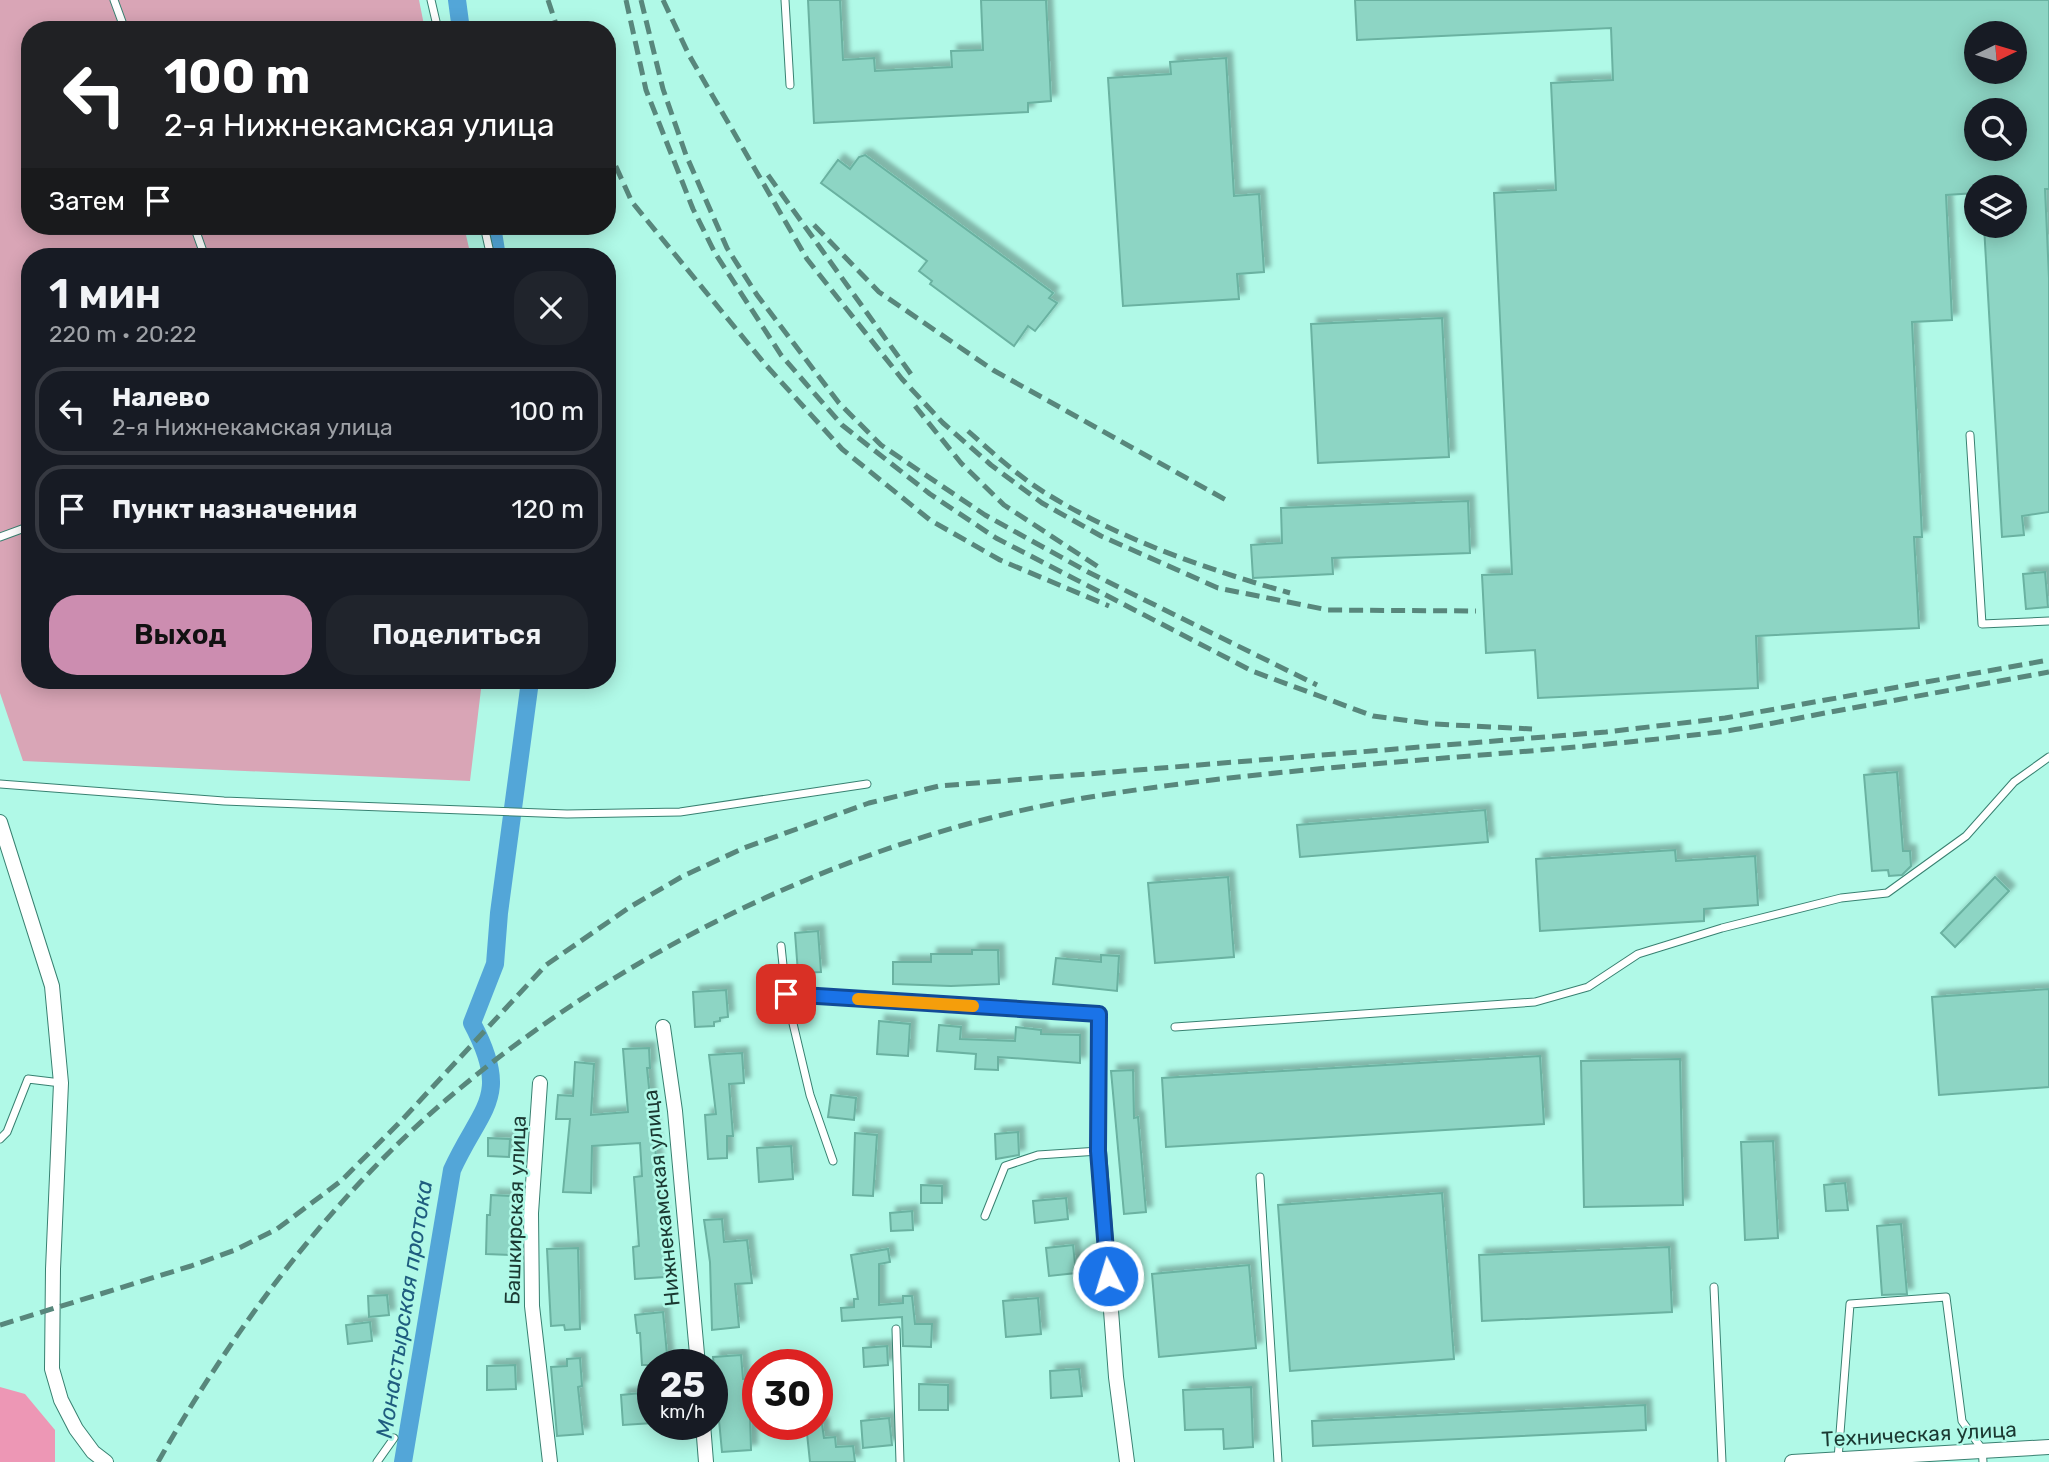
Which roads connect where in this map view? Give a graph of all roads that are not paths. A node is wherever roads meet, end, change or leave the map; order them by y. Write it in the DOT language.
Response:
graph roads {
  1 [pos="114,0"];
  2 [pos="431,0"];
  3 [pos="785,0"];
  4 [pos="122,21"];
  5 [pos="436,21"];
  6 [pos="790,85"];
  7 [pos="1970,435"];
  8 [pos="21,529"];
  9 [pos="0,537"];
  10 [pos="2049,621"];
  11 [pos="2049,757"];
  12 [pos="0,784"];
  13 [pos="867,784"];
  14 [pos="0,822"];
  15 [pos="781,946"];
  16 [pos="786,994"];
  17 [pos="663,1027"];
  18 [pos="1175,1027"];
  19 [pos="61,1083"];
  20 [pos="540,1083"];
  21 [pos="0,1139"];
  22 [pos="1098,1151"];
  23 [pos="833,1161"];
  24 [pos="1260,1177"];
  25 [pos="985,1216"];
  26 [pos="1714,1287"];
  27 [pos="895,1329"];
  28 [pos="697,1349"];
  29 [pos="394,1438"];
  30 [pos="704,1440"];
  31 [pos="2049,1447"];
  32 [pos="2023,1455"];
  33 [pos="1982,1456"];
  34 [pos="1838,1459"];
  35 [pos="106,1462"];
  36 [pos="377,1462"];
  37 [pos="550,1462"];
  38 [pos="706,1462"];
  39 [pos="900,1462"];
  40 [pos="1127,1462"];
  41 [pos="1278,1462"];
  42 [pos="1722,1462"];
  43 [pos="1791,1462"];
  1 -- 4 [label="lane"];
  2 -- 5 [label="lane"];
  3 -- 6 [label="lane"];
  7 -- 10 [label="lane"];
  8 -- 9 [label="lane"];
  11 -- 18 [label="lane"];
  12 -- 13 [label="lane"];
  14 -- 19 [label="street"];
  15 -- 16 [label="lane"];
  16 -- 22 [label="street"];
  16 -- 23 [label="lane"];
  17 -- 28 [label="street, Нижнекамская улица"];
  19 -- 21 [label="lane"];
  19 -- 35 [label="street"];
  20 -- 37 [label="street, Башкирская улица"];
  22 -- 25 [label="lane"];
  22 -- 40 [label="street"];
  24 -- 41 [label="lane"];
  26 -- 42 [label="lane"];
  27 -- 39 [label="lane"];
  29 -- 36 [label="lane"];
  30 -- 38 [label="street"];
  31 -- 32 [label="street, Техническая улица"];
  32 -- 33 [label="street, Техническая улица"];
  33 -- 34 [label="street, Техническая улица"];
  33 -- 34 [label="lane"];
  34 -- 43 [label="street, Техническая улица"];
}
